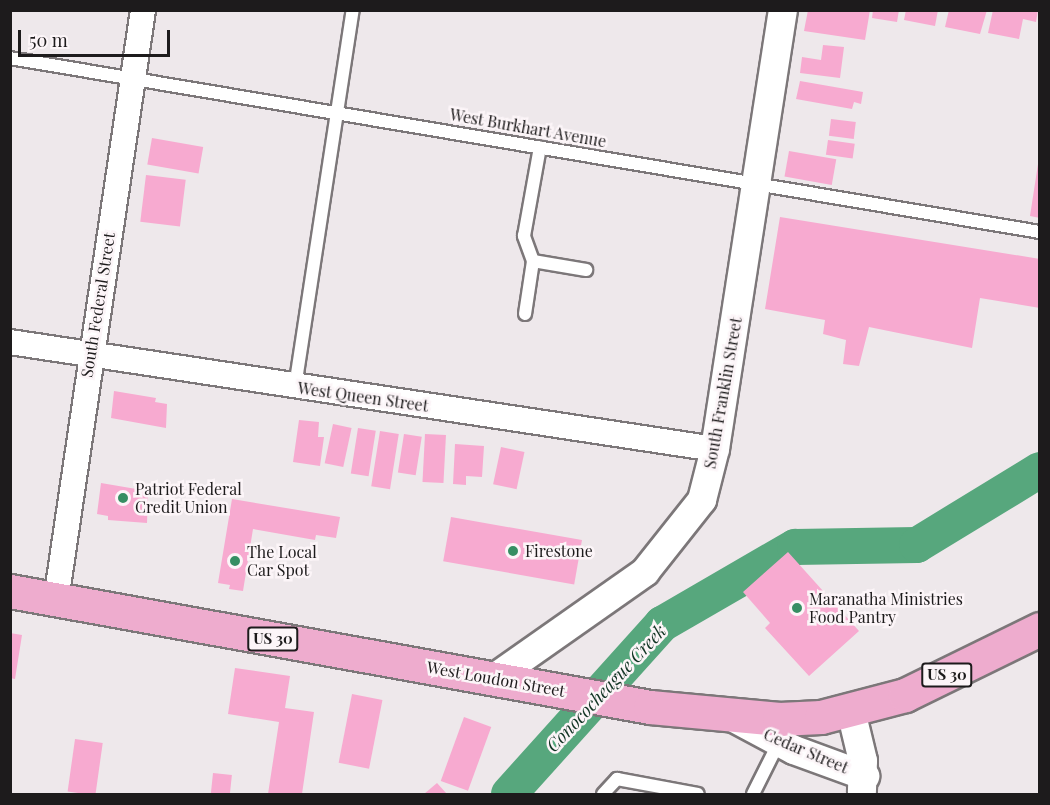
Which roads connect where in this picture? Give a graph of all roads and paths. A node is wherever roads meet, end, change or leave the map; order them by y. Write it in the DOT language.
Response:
graph roads {
  1 [pos="143,10"];
  2 [pos="353,10"];
  3 [pos="783,10"];
  4 [pos="10,58"];
  5 [pos="133,78"];
  6 [pos="338,112"];
  7 [pos="540,147"];
  8 [pos="757,183"];
  9 [pos="1040,232"];
  10 [pos="533,261"];
  11 [pos="586,270"];
  12 [pos="525,314"];
  13 [pos="10,342"];
  14 [pos="90,355"];
  15 [pos="294,387"];
  16 [pos="715,449"];
  17 [pos="10,591"];
  18 [pos="56,600"];
  19 [pos="1040,629"];
  20 [pos="493,679"];
  21 [pos="851,711"];
  22 [pos="730,716"];
  23 [pos="779,742"];
  24 [pos="863,785"];
  25 [pos="603,795"];
  26 [pos="698,795"];
  27 [pos="753,795"];
  1 -- 5 [label="street, South Federal Street"];
  2 -- 6 [label="lane"];
  3 -- 8 [label="street, South Franklin Street"];
  4 -- 5 [label="lane, West Burkhart Avenue"];
  5 -- 6 [label="lane, West Burkhart Avenue"];
  5 -- 14 [label="street, South Federal Street"];
  6 -- 7 [label="lane, West Burkhart Avenue"];
  6 -- 15 [label="lane"];
  7 -- 8 [label="lane, West Burkhart Avenue"];
  7 -- 10 [label="lane"];
  8 -- 9 [label="lane, West Burkhart Avenue"];
  8 -- 16 [label="street, South Franklin Street"];
  10 -- 11 [label="lane"];
  10 -- 12 [label="lane"];
  13 -- 14 [label="street, West Queen Street"];
  14 -- 15 [label="street, West Queen Street"];
  14 -- 18 [label="street, South Federal Street"];
  15 -- 16 [label="street, West Queen Street"];
  16 -- 20 [label="street, South Franklin Street"];
  17 -- 18 [label="highway, West Loudon Street / US 30"];
  18 -- 20 [label="highway, West Loudon Street / US 30"];
  19 -- 21 [label="highway, West Loudon Street / US 30"];
  20 -- 22 [label="highway, West Loudon Street / US 30"];
  21 -- 22 [label="highway, West Loudon Street / US 30"];
  21 -- 24 [label="street"];
  22 -- 23 [label="street, Cedar Street"];
  23 -- 24 [label="street, Cedar Street"];
  23 -- 27 [label="lane"];
  25 -- 26 [label="lane"];
}
